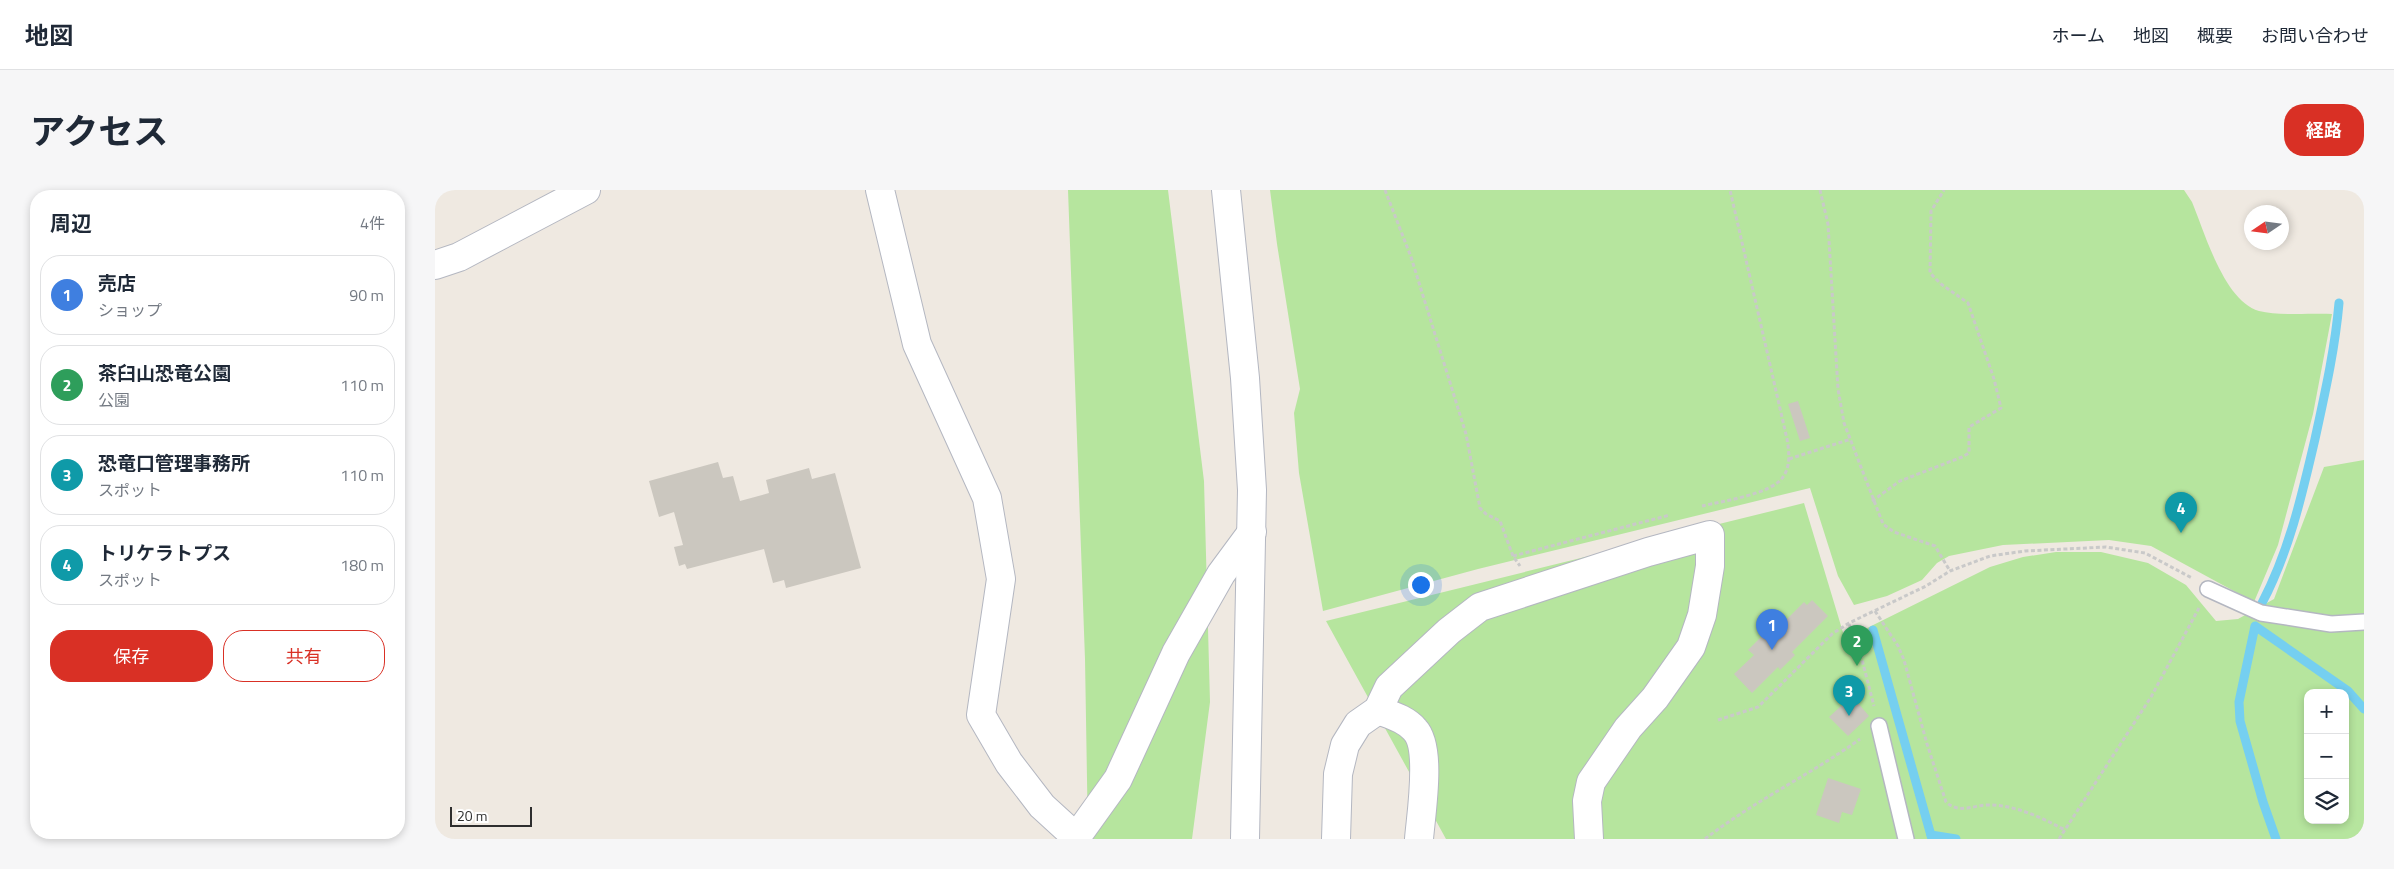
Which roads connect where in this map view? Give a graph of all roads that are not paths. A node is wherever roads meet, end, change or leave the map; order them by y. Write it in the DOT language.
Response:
graph roads {
  1 [pos="586,190"];
  2 [pos="880,190"];
  3 [pos="1226,190"];
  4 [pos="435,265"];
  5 [pos="1252,532"];
  6 [pos="2208,589"];
  7 [pos="2364,622"];
  8 [pos="1378,710"];
  9 [pos="1879,726"];
  10 [pos="1075,838"];
  11 [pos="1245,839"];
  12 [pos="1336,839"];
  13 [pos="1419,839"];
  14 [pos="1589,839"];
  15 [pos="1906,839"];
  1 -- 4 [label="street"];
  2 -- 10 [label="street"];
  3 -- 5 [label="street"];
  5 -- 10 [label="street"];
  5 -- 11 [label="street"];
  6 -- 7 [label="lane"];
  8 -- 12 [label="street"];
  8 -- 13 [label="street"];
  8 -- 14 [label="street"];
  9 -- 15 [label="lane"];
}
